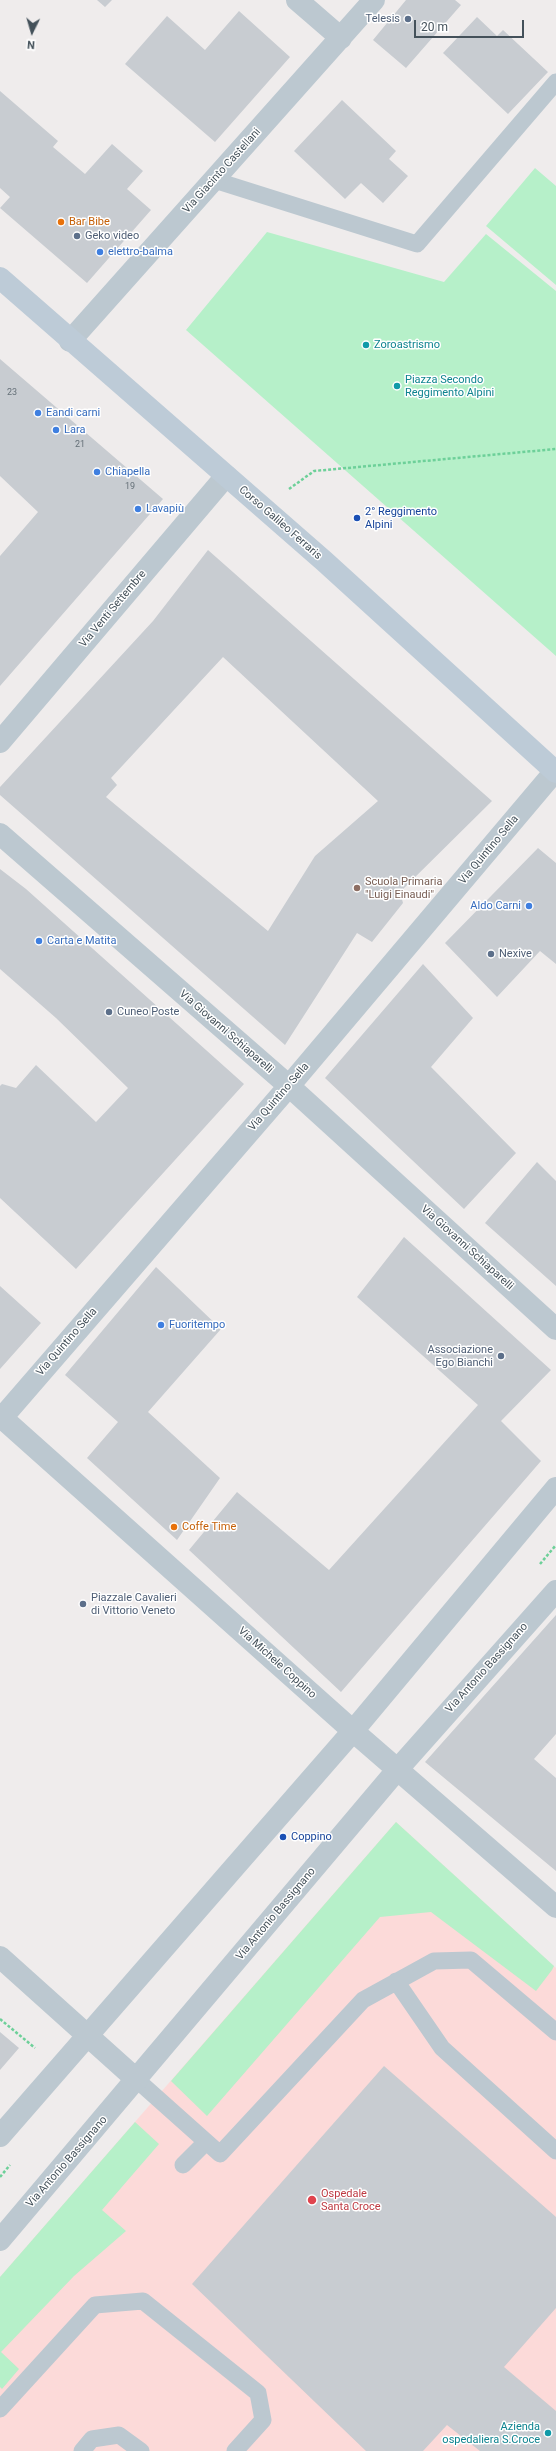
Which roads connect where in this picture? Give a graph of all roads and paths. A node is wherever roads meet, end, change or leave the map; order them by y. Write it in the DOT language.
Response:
graph roads {
  1 [pos="298,0"];
  2 [pos="374,0"];
  3 [pos="340,38"];
  4 [pos="556,82"];
  5 [pos="214,180"];
  6 [pos="0,278"];
  7 [pos="70,341"];
  8 [pos="556,449"];
  9 [pos="226,476"];
  10 [pos="264,508"];
  11 [pos="0,742"];
  12 [pos="556,771"];
  13 [pos="0,834"];
  14 [pos="288,1086"];
  15 [pos="556,1329"];
  16 [pos="1,1418"];
  17 [pos="556,1488"];
  18 [pos="556,1591"];
  19 [pos="353,1732"];
  20 [pos="397,1770"];
  21 [pos="556,1907"];
  22 [pos="0,1956"];
  23 [pos="396,1981"];
  24 [pos="0,2019"];
  25 [pos="556,2032"];
  26 [pos="88,2036"];
  27 [pos="59,2068"];
  28 [pos="137,2080"];
  29 [pos="0,2136"];
  30 [pos="206,2142"];
  31 [pos="556,2151"];
  32 [pos="183,2165"];
  33 [pos="0,2240"];
  34 [pos="1,2407"];
  35 [pos="82,2451"];
  36 [pos="141,2451"];
  37 [pos="235,2451"];
  1 -- 3 [label="street"];
  2 -- 3 [label="street, Via Giacinto Castellani"];
  3 -- 5 [label="street, Via Giacinto Castellani"];
  4 -- 5 [label="lane"];
  5 -- 7 [label="street, Via Giacinto Castellani"];
  6 -- 7 [label="street, Corso Galileo Ferraris"];
  7 -- 9 [label="street, Corso Galileo Ferraris"];
  8 -- 10 [label="path"];
  9 -- 10 [label="street, Corso Galileo Ferraris"];
  9 -- 11 [label="street, Via Venti Settembre"];
  10 -- 12 [label="street, Corso Galileo Ferraris"];
  12 -- 14 [label="street, Via Quintino Sella"];
  13 -- 14 [label="street, Via Giovanni Schiaparelli"];
  14 -- 15 [label="street, Via Giovanni Schiaparelli"];
  14 -- 16 [label="street, Via Quintino Sella"];
  16 -- 19 [label="street, Via Michele Coppino"];
  17 -- 19 [label="street"];
  18 -- 20 [label="street, Via Antonio Bassignano"];
  19 -- 20 [label="street, Via Michele Coppino"];
  19 -- 26 [label="street"];
  20 -- 21 [label="street, Via Michele Coppino"];
  20 -- 28 [label="street, Via Antonio Bassignano"];
  22 -- 26 [label="street"];
  23 -- 25 [label="lane"];
  23 -- 30 [label="lane"];
  23 -- 31 [label="lane"];
  24 -- 27 [label="path"];
  26 -- 27 [label="street"];
  26 -- 28 [label="street"];
  27 -- 29 [label="street"];
  28 -- 30 [label="lane"];
  28 -- 33 [label="street, Via Antonio Bassignano"];
  30 -- 32 [label="lane"];
  34 -- 37 [label="lane"];
  35 -- 36 [label="lane"];
}
